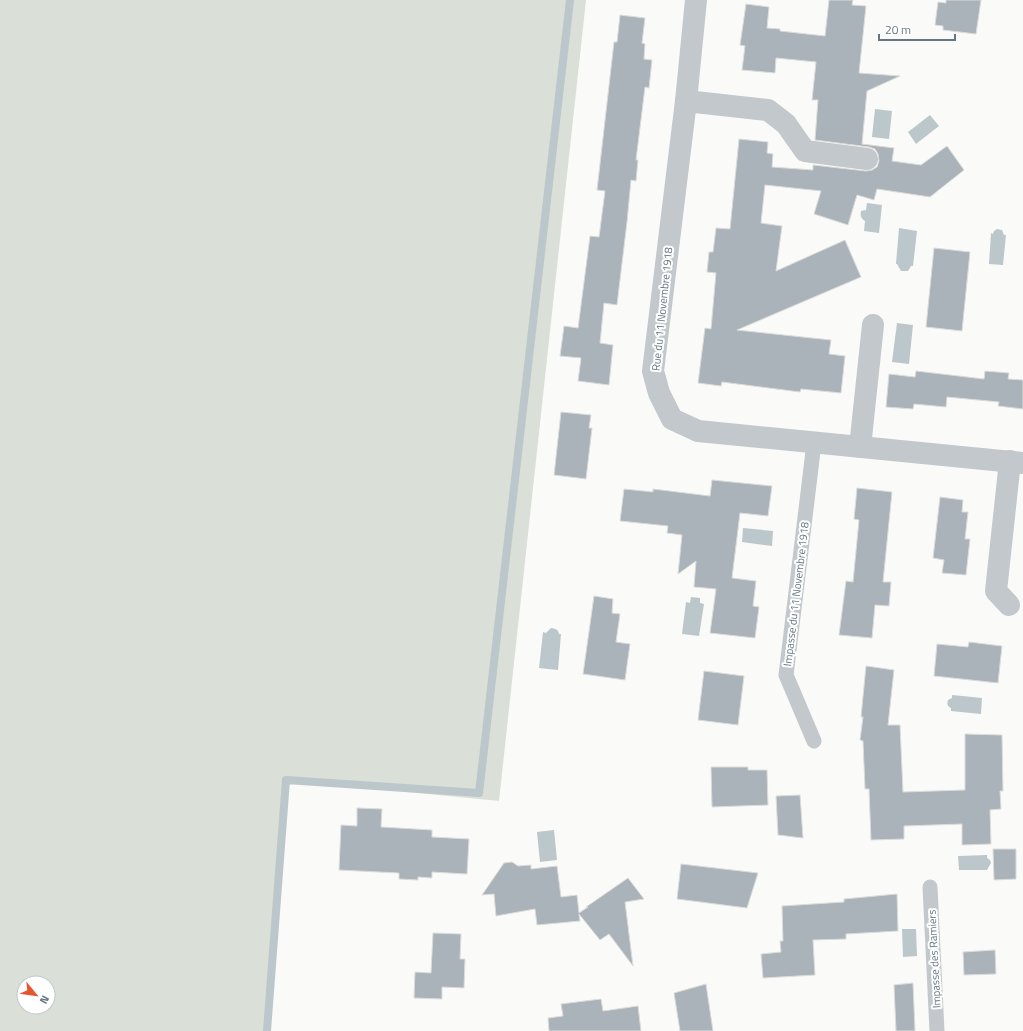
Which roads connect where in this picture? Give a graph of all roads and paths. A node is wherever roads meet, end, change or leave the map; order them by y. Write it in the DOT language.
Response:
graph roads {
  1 [pos="696,0"];
  2 [pos="686,101"];
  3 [pos="867,159"];
  4 [pos="873,325"];
  5 [pos="814,443"];
  6 [pos="860,448"];
  7 [pos="1016,462"];
  8 [pos="1009,605"];
  9 [pos="814,741"];
  10 [pos="930,887"];
  11 [pos="937,1031"];
  1 -- 2 [label="street, Rue du 11 Novembre 1918"];
  2 -- 3 [label="street"];
  2 -- 5 [label="street, Rue du 11 Novembre 1918"];
  4 -- 6 [label="street"];
  5 -- 6 [label="street, Rue du 11 Novembre 1918"];
  5 -- 9 [label="lane, Impasse du 11 Novembre 1918"];
  6 -- 7 [label="street, Rue du 11 Novembre 1918"];
  7 -- 8 [label="street, Rue du 11 Novembre 1918"];
  10 -- 11 [label="lane, Impasse des Ramiers"];
}
